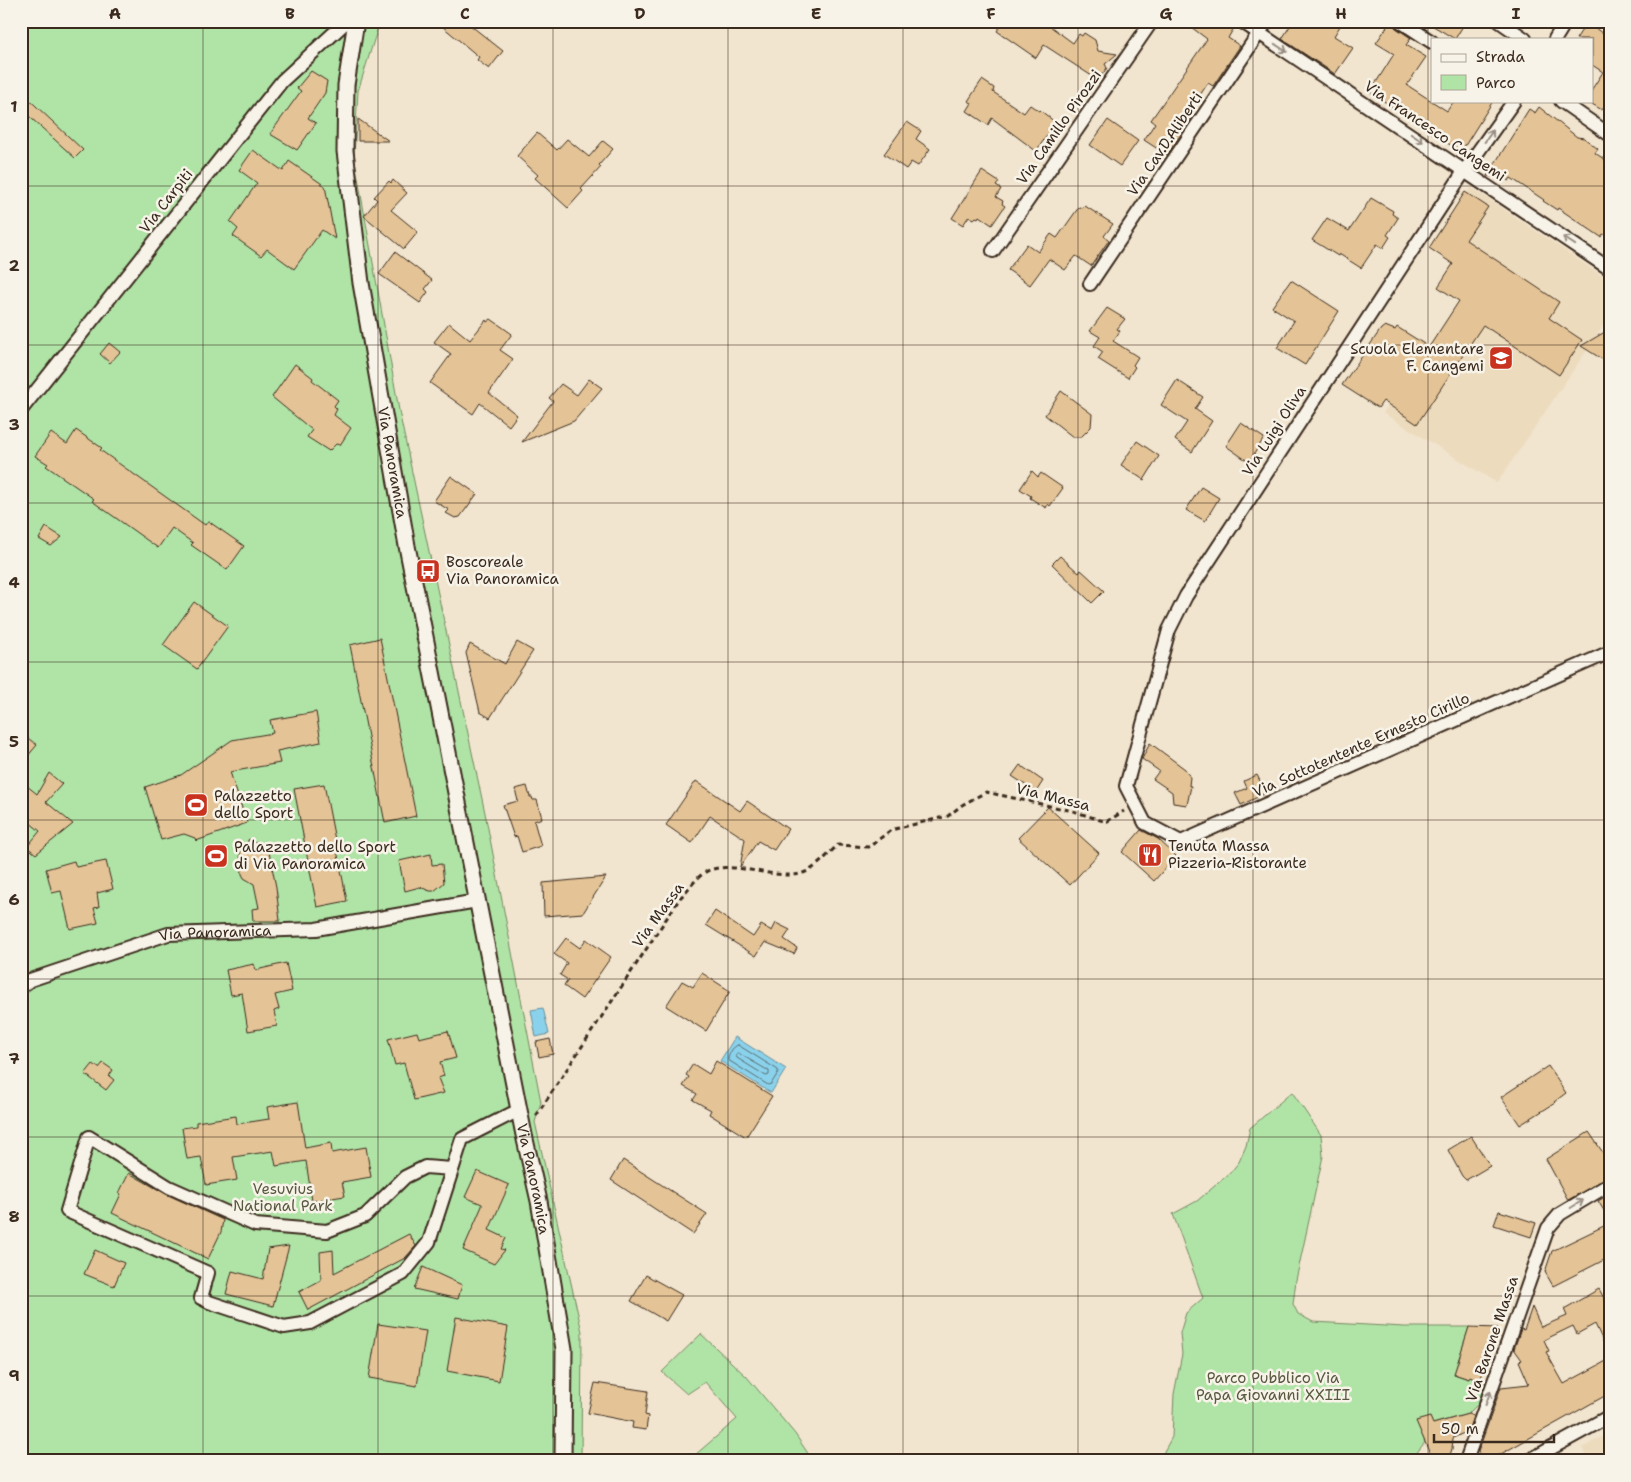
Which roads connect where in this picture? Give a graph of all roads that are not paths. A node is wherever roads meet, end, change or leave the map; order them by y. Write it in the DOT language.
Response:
graph roads {
  1 [pos="347,21"];
  2 [pos="356,21"];
  3 [pos="1152,21"];
  4 [pos="1241,21"];
  5 [pos="1267,21"];
  6 [pos="1400,21"];
  7 [pos="1499,21"];
  8 [pos="1566,21"];
  9 [pos="1259,33"];
  10 [pos="1524,38"];
  11 [pos="1555,38"];
  12 [pos="1431,41"];
  13 [pos="1513,102"];
  14 [pos="1562,102"];
  15 [pos="1610,136"];
  16 [pos="1464,170"];
  17 [pos="993,251"];
  18 [pos="1610,269"];
  19 [pos="1090,284"];
  20 [pos="21,410"];
  21 [pos="1610,652"];
  22 [pos="1135,804"];
  23 [pos="477,901"];
  24 [pos="21,987"];
  25 [pos="519,1110"];
  26 [pos="452,1169"];
  27 [pos="1610,1184"];
  28 [pos="1610,1416"];
  29 [pos="563,1461"];
  30 [pos="1466,1461"];
  31 [pos="1528,1461"];
  1 -- 20 [label="street, Via Carpiti"];
  2 -- 23 [label="street, Via Panoramica"];
  3 -- 17 [label="street, Via Camillo Pirozzi"];
  4 -- 9 [label="street, Via Francesco Cangemi"];
  5 -- 9 [label="street, Via Cav.D.Aliberti"];
  6 -- 12 [label="street"];
  7 -- 10 [label="street"];
  8 -- 11 [label="street"];
  9 -- 16 [label="street, Via Francesco Cangemi, one-way"];
  9 -- 19 [label="street, Via Cav.D.Aliberti"];
  16 -- 13 [label="street, Via Luigi Oliva, one-way"];
  14 -- 15 [label="street"];
  18 -- 16 [label="street, Via Francesco Cangemi, one-way"];
  16 -- 22 [label="street, Via Luigi Oliva"];
  21 -- 22 [label="street, Via Sottotentente Ernesto Cirillo"];
  23 -- 24 [label="street, Via Panoramica"];
  23 -- 25 [label="street, Via Panoramica"];
  25 -- 26 [label="street"];
  25 -- 29 [label="street, Via Panoramica"];
  26 -- 26 [label="street"];
  30 -- 27 [label="street, Via Barone Massa, one-way"];
  28 -- 31 [label="street"];
}
